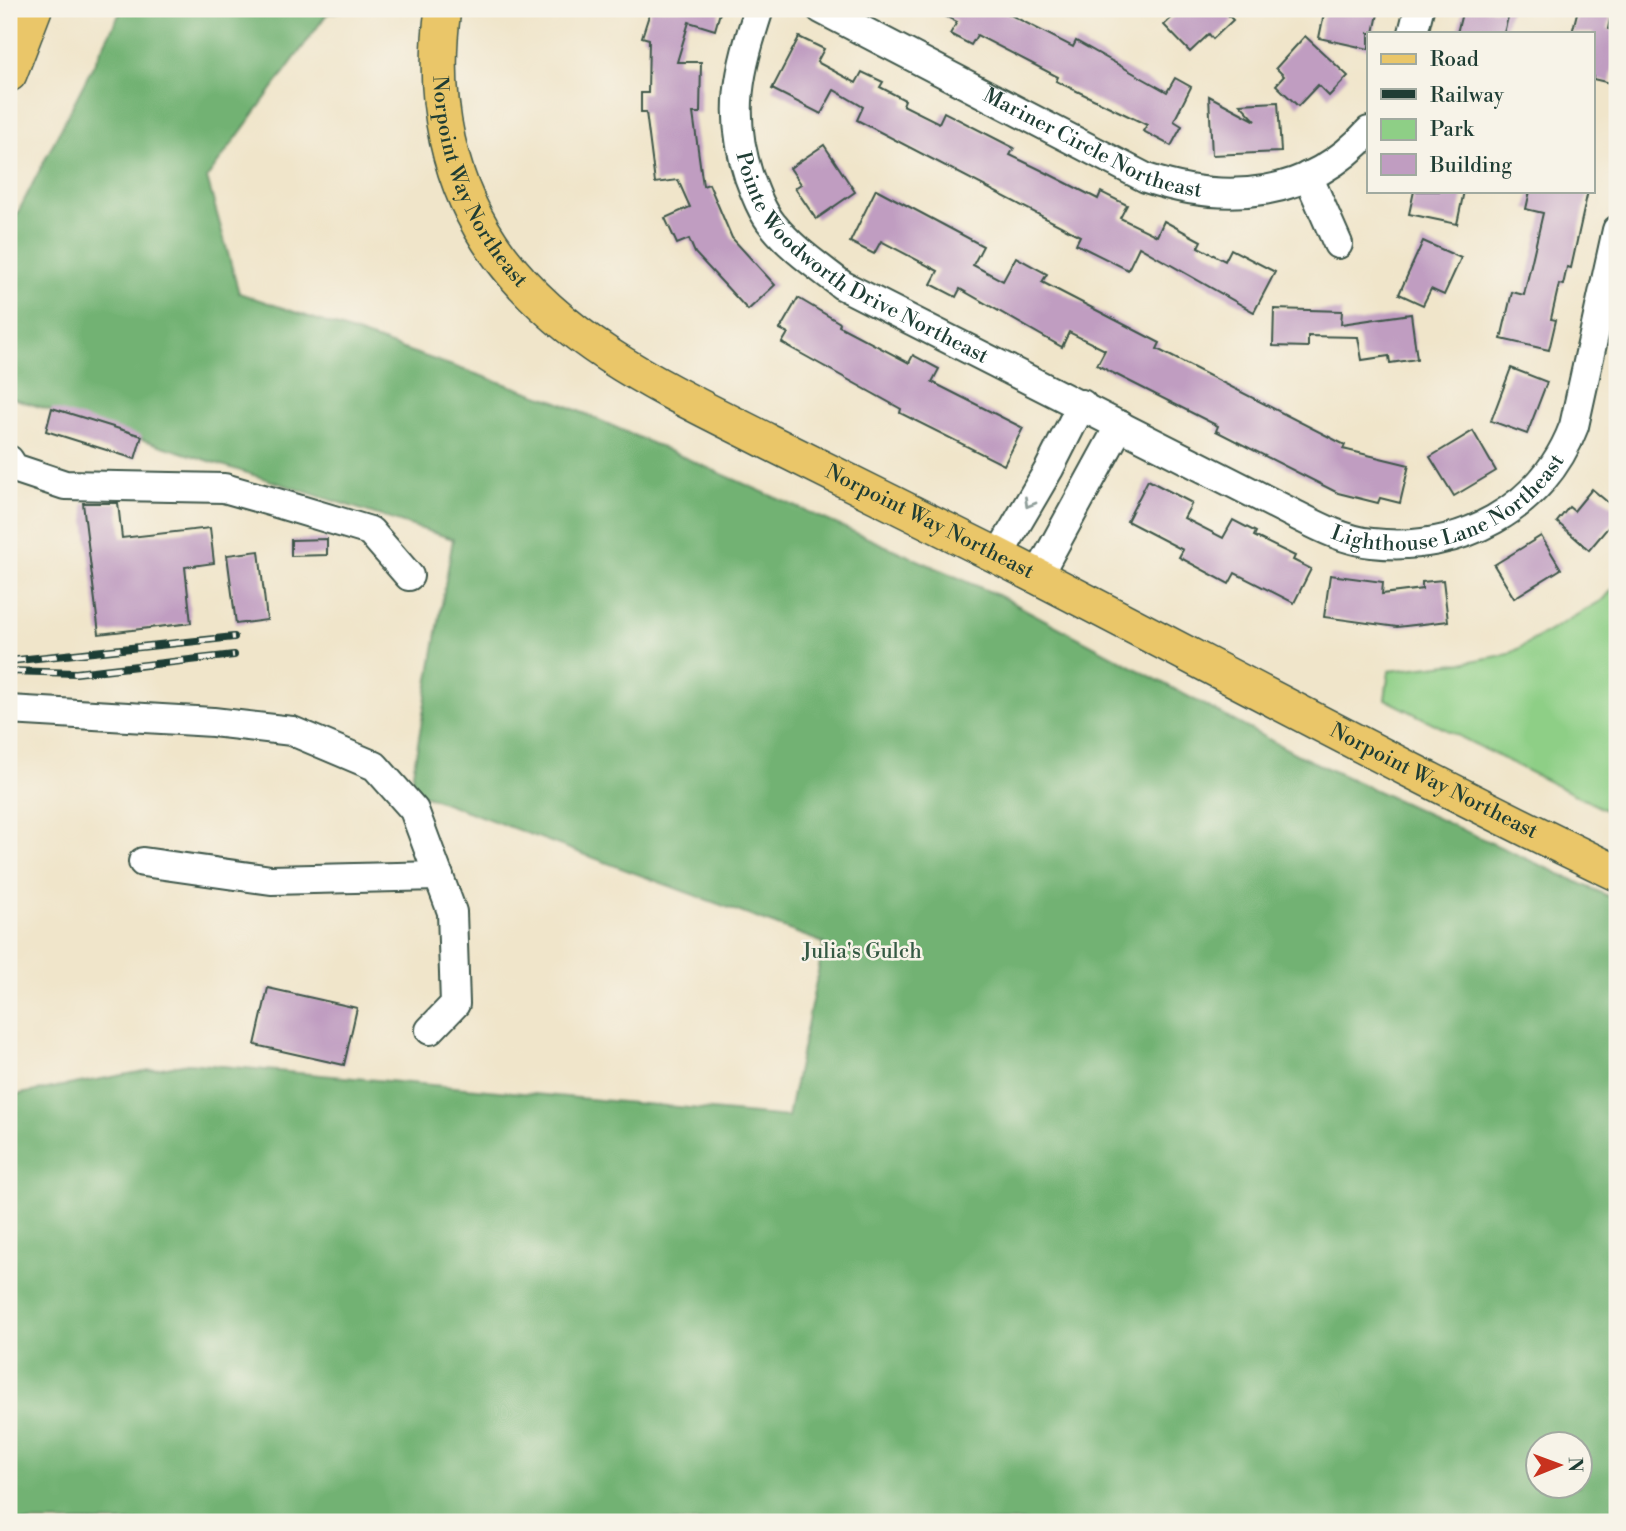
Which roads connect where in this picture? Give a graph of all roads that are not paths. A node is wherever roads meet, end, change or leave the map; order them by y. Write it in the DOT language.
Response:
graph roads {
  1 [pos="11,9"];
  2 [pos="34,9"];
  3 [pos="443,9"];
  4 [pos="759,9"];
  5 [pos="821,9"];
  6 [pos="1419,9"];
  7 [pos="9,14"];
  8 [pos="1413,32"];
  9 [pos="9,74"];
  10 [pos="1367,133"];
  11 [pos="1308,176"];
  12 [pos="1617,230"];
  13 [pos="1338,244"];
  14 [pos="1082,404"];
  15 [pos="1120,425"];
  16 [pos="11,468"];
  17 [pos="1049,469"];
  18 [pos="1084,488"];
  19 [pos="998,556"];
  20 [pos="409,576"];
  21 [pos="1037,576"];
  22 [pos="9,710"];
  23 [pos="143,862"];
  24 [pos="1617,873"];
  25 [pos="439,876"];
  26 [pos="430,1030"];
  1 -- 7 [label="main road"];
  2 -- 9 [label="main road"];
  3 -- 19 [label="main road, Norpoint Way Northeast"];
  4 -- 14 [label="street, Pointe Woodworth Drive Northeast"];
  5 -- 11 [label="street, Mariner Circle Northeast"];
  6 -- 8 [label="street"];
  10 -- 11 [label="street, Mariner Circle Northeast"];
  11 -- 13 [label="street"];
  12 -- 15 [label="street, Lighthouse Lane Northeast"];
  14 -- 15 [label="street, Pointe Woodworth Drive Northeast"];
  14 -- 17 [label="street"];
  15 -- 18 [label="street"];
  16 -- 20 [label="street"];
  17 -- 18 [label="street"];
  17 -- 19 [label="street, one-way"];
  18 -- 21 [label="street"];
  19 -- 21 [label="main road, Norpoint Way Northeast"];
  21 -- 24 [label="main road, Norpoint Way Northeast"];
  22 -- 25 [label="street"];
  23 -- 25 [label="street"];
  25 -- 26 [label="street"];
}
